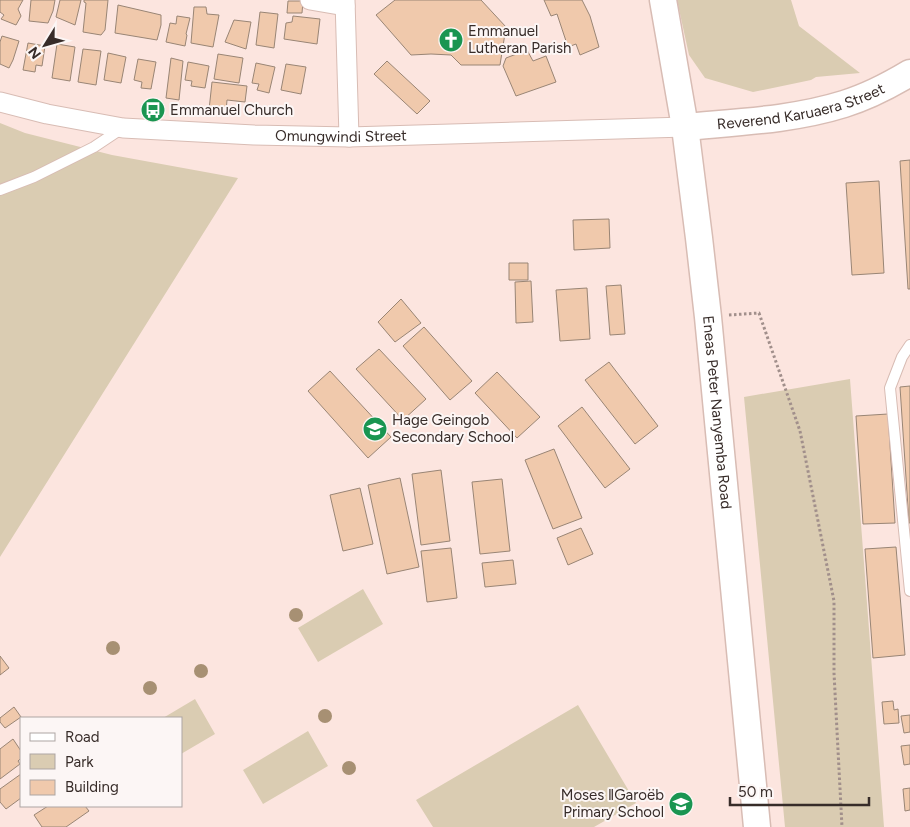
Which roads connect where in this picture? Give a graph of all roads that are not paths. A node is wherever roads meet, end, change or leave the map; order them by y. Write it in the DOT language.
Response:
graph roads {
  1 [pos="310,0"];
  2 [pos="663,0"];
  3 [pos="345,3"];
  4 [pos="910,73"];
  5 [pos="1,104"];
  6 [pos="685,127"];
  7 [pos="123,128"];
  8 [pos="349,137"];
  9 [pos="0,190"];
  10 [pos="910,346"];
  11 [pos="910,591"];
  12 [pos="757,827"];
  1 -- 3 [label="street"];
  2 -- 6 [label="main road, Eneas Peter Nanyemba Road"];
  3 -- 8 [label="street"];
  4 -- 6 [label="main road, Reverend Karuaera Street"];
  5 -- 7 [label="street, Omungwindi Street"];
  6 -- 8 [label="street, Omungwindi Street"];
  6 -- 12 [label="main road, Eneas Peter Nanyemba Road"];
  7 -- 8 [label="street, Omungwindi Street"];
  7 -- 9 [label="lane"];
  10 -- 11 [label="lane"];
}
